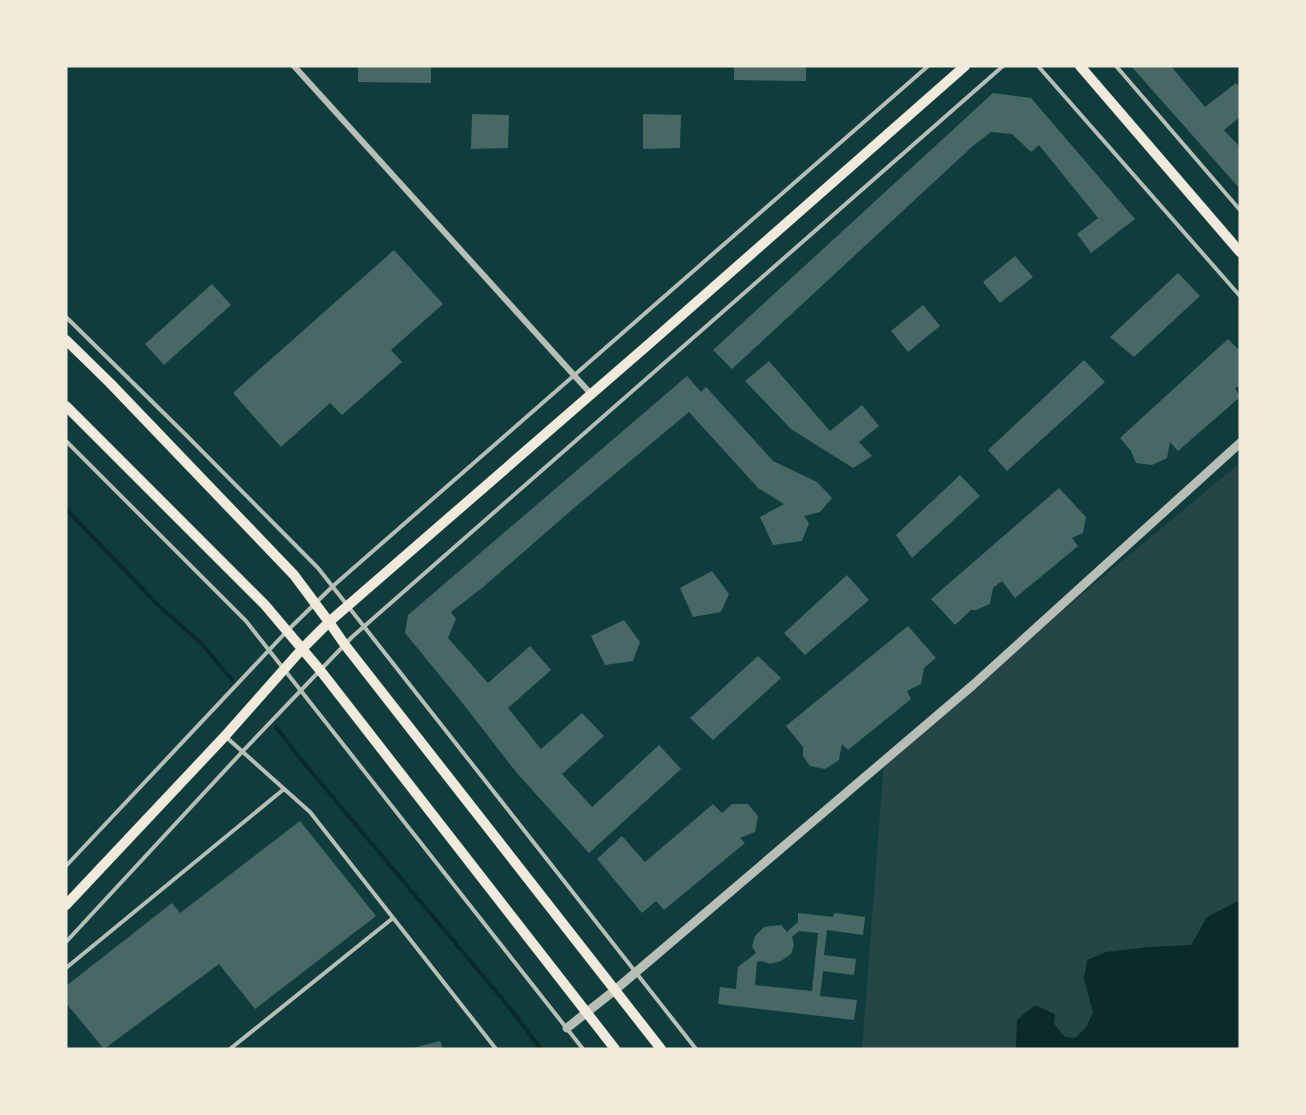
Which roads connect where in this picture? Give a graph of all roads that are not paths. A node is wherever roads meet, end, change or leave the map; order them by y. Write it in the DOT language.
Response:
graph roads {
  1 [pos="294,66"];
  2 [pos="928,66"];
  3 [pos="965,66"];
  4 [pos="1003,66"];
  5 [pos="1038,66"];
  6 [pos="1080,66"];
  7 [pos="1116,66"];
  8 [pos="1240,210"];
  9 [pos="1240,252"];
  10 [pos="1240,296"];
  11 [pos="66,317"];
  12 [pos="66,340"];
  13 [pos="574,376"];
  14 [pos="591,394"];
  15 [pos="66,406"];
  16 [pos="66,441"];
  17 [pos="1240,443"];
  18 [pos="333,586"];
  19 [pos="315,603"];
  20 [pos="348,605"];
  21 [pos="329,622"];
  22 [pos="364,626"];
  23 [pos="287,631"];
  24 [pos="345,645"];
  25 [pos="302,649"];
  26 [pos="269,650"];
  27 [pos="285,670"];
  28 [pos="320,670"];
  29 [pos="300,690"];
  30 [pos="225,736"];
  31 [pos="242,752"];
  32 [pos="284,789"];
  33 [pos="66,866"];
  34 [pos="66,905"];
  35 [pos="393,918"];
  36 [pos="66,942"];
  37 [pos="66,968"];
  38 [pos="636,972"];
  39 [pos="615,990"];
  40 [pos="586,1013"];
  41 [pos="567,1028"];
  42 [pos="230,1049"];
  43 [pos="496,1049"];
  44 [pos="584,1049"];
  45 [pos="615,1049"];
  46 [pos="661,1049"];
  47 [pos="696,1049"];
  1 -- 13 [label="street"];
  2 -- 13 [label="lane"];
  3 -- 14 [label="main road"];
  4 -- 22 [label="lane"];
  5 -- 10 [label="lane"];
  6 -- 9 [label="main road"];
  7 -- 8 [label="lane"];
  11 -- 18 [label="lane"];
  12 -- 19 [label="main road"];
  13 -- 14 [label="street"];
  13 -- 18 [label="lane"];
  14 -- 20 [label="main road"];
  15 -- 23 [label="main road"];
  16 -- 26 [label="lane"];
  17 -- 38 [label="street"];
  18 -- 19 [label="lane"];
  18 -- 20 [label="lane"];
  19 -- 21 [label="main road"];
  19 -- 23 [label="lane"];
  20 -- 21 [label="main road"];
  20 -- 22 [label="lane"];
  21 -- 24 [label="main road"];
  21 -- 25 [label="main road"];
  22 -- 24 [label="lane"];
  22 -- 38 [label="lane"];
  23 -- 25 [label="main road"];
  23 -- 26 [label="lane"];
  24 -- 28 [label="lane"];
  24 -- 39 [label="main road"];
  25 -- 27 [label="main road"];
  25 -- 28 [label="main road"];
  26 -- 27 [label="lane"];
  26 -- 33 [label="lane"];
  27 -- 29 [label="lane"];
  27 -- 30 [label="main road"];
  28 -- 29 [label="lane"];
  28 -- 40 [label="main road"];
  29 -- 31 [label="lane"];
  29 -- 41 [label="lane"];
  30 -- 31 [label="lane"];
  30 -- 34 [label="main road"];
  31 -- 32 [label="lane"];
  31 -- 36 [label="lane"];
  32 -- 35 [label="lane"];
  32 -- 37 [label="lane"];
  35 -- 42 [label="lane"];
  35 -- 43 [label="lane"];
  38 -- 39 [label="street"];
  38 -- 47 [label="lane"];
  39 -- 40 [label="street"];
  39 -- 46 [label="main road"];
  40 -- 41 [label="street"];
  40 -- 45 [label="main road"];
  41 -- 44 [label="lane"];
}
